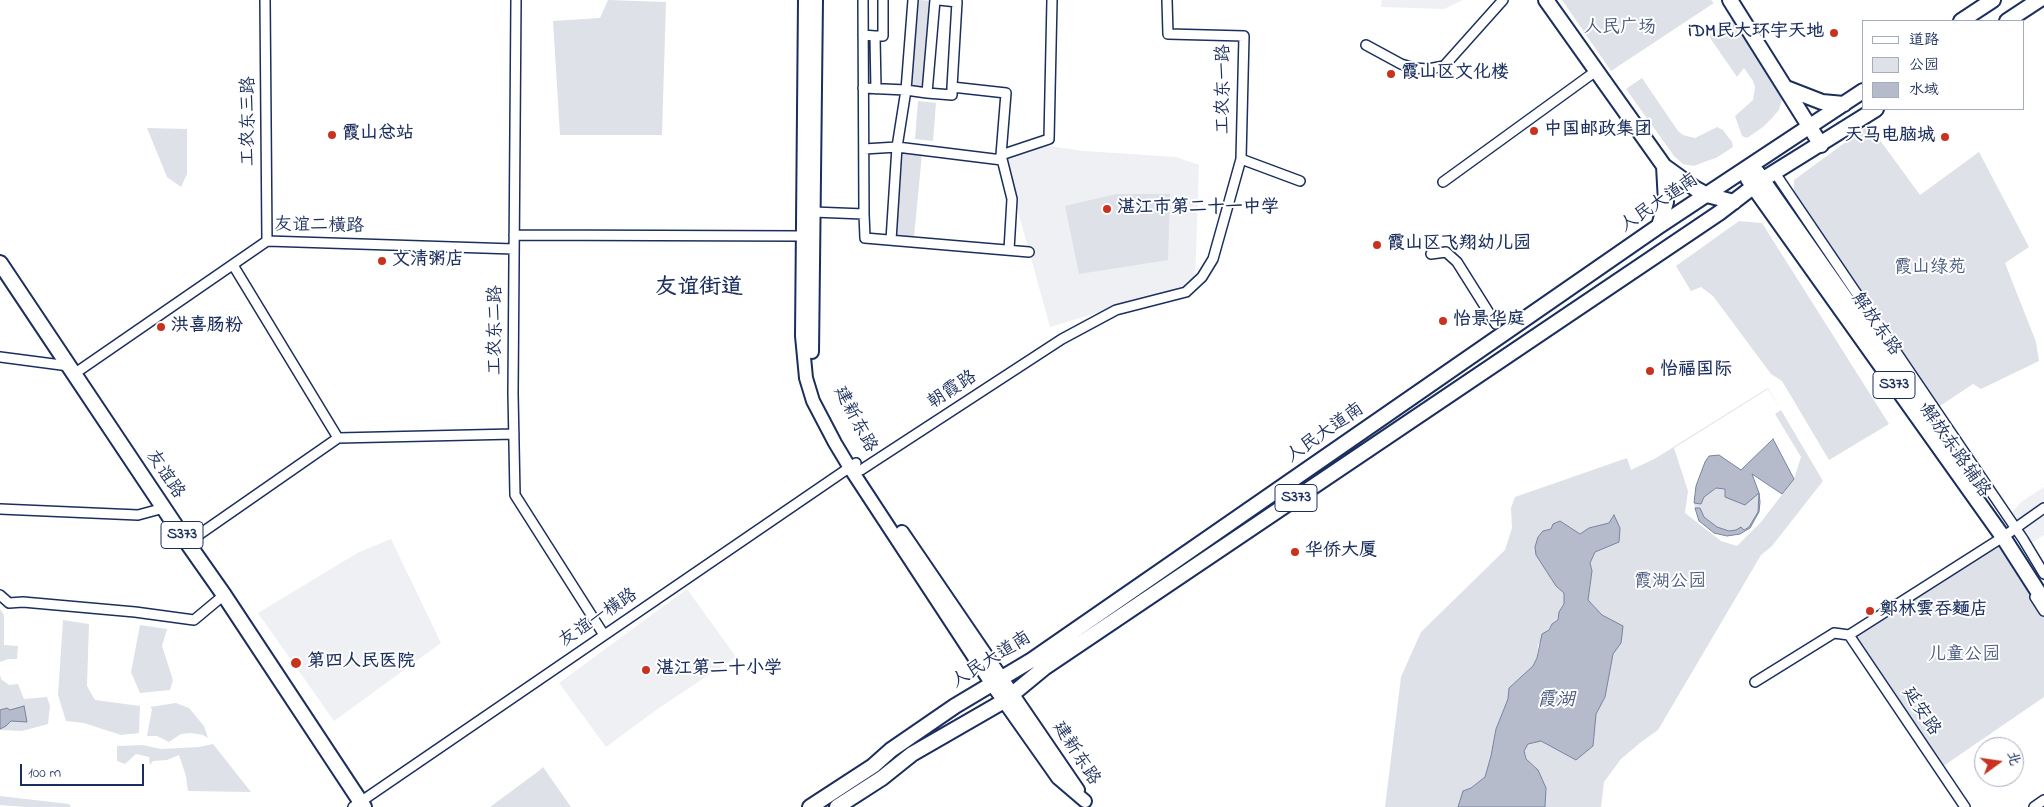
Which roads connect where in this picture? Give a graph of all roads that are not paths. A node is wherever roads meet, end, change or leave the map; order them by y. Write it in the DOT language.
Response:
graph roads {
  1 [pos="265,0"];
  2 [pos="516,0"];
  3 [pos="805,0"];
  4 [pos="816,0"];
  5 [pos="863,0"];
  6 [pos="883,0"];
  7 [pos="912,0"];
  8 [pos="937,0"];
  9 [pos="1052,0"];
  10 [pos="1167,0"];
  11 [pos="1503,0"];
  12 [pos="1546,0"];
  13 [pos="1730,0"];
  14 [pos="1992,0"];
  15 [pos="2039,0"];
  16 [pos="1963,20"];
  17 [pos="2009,20"];
  18 [pos="863,36"];
  19 [pos="875,36"];
  20 [pos="1366,45"];
  21 [pos="1596,71"];
  22 [pos="952,87"];
  23 [pos="863,88"];
  24 [pos="1786,88"];
  25 [pos="876,89"];
  26 [pos="906,90"];
  27 [pos="1862,91"];
  28 [pos="927,92"];
  29 [pos="1844,104"];
  30 [pos="1874,110"];
  31 [pos="1810,125"];
  32 [pos="1821,144"];
  33 [pos="897,147"];
  34 [pos="864,149"];
  35 [pos="1002,158"];
  36 [pos="1241,159"];
  37 [pos="1664,166"];
  38 [pos="1747,167"];
  39 [pos="1300,181"];
  40 [pos="1443,182"];
  41 [pos="1759,183"];
  42 [pos="1707,195"];
  43 [pos="1734,202"];
  44 [pos="813,212"];
  45 [pos="864,214"];
  46 [pos="1658,226"];
  47 [pos="514,235"];
  48 [pos="802,236"];
  49 [pos="890,240"];
  50 [pos="267,241"];
  51 [pos="514,249"];
  52 [pos="1009,250"];
  53 [pos="1029,252"];
  54 [pos="1431,254"];
  55 [pos="0,263"];
  56 [pos="233,264"];
  57 [pos="1496,324"];
  58 [pos="0,357"];
  59 [pos="72,370"];
  60 [pos="514,434"];
  61 [pos="338,438"];
  62 [pos="856,467"];
  63 [pos="164,508"];
  64 [pos="2044,508"];
  65 [pos="0,509"];
  66 [pos="2008,533"];
  67 [pos="187,543"];
  68 [pos="2044,574"];
  69 [pos="2044,590"];
  70 [pos="0,595"];
  71 [pos="224,595"];
  72 [pos="2044,601"];
  73 [pos="2044,611"];
  74 [pos="604,635"];
  75 [pos="1849,635"];
  76 [pos="996,680"];
  77 [pos="1755,682"];
  78 [pos="1009,698"];
  79 [pos="2044,800"];
  80 [pos="359,804"];
  81 [pos="1087,804"];
  82 [pos="346,807"];
  83 [pos="810,807"];
  84 [pos="837,807"];
  85 [pos="1964,807"];
  86 [pos="2034,807"];
  1 -- 50 [label="street, 工农东三路"];
  2 -- 47 [label="street, 工农东二路"];
  3 -- 48 [label="street, 建新东路"];
  4 -- 44 [label="street, 建新东路"];
  5 -- 18 [label="street"];
  6 -- 19 [label="street"];
  7 -- 26 [label="street"];
  8 -- 22 [label="street"];
  8 -- 28 [label="street"];
  9 -- 35 [label="street"];
  10 -- 36 [label="street, 工农东一路"];
  11 -- 20 [label="street"];
  12 -- 21 [label="main road"];
  13 -- 24 [label="main road"];
  14 -- 16 [label="main road"];
  15 -- 17 [label="main road"];
  18 -- 19 [label="street"];
  18 -- 23 [label="street"];
  19 -- 25 [label="street"];
  21 -- 37 [label="main road"];
  21 -- 40 [label="street"];
  22 -- 28 [label="street"];
  22 -- 35 [label="street"];
  23 -- 25 [label="street"];
  23 -- 34 [label="street"];
  24 -- 29 [label="main road"];
  24 -- 31 [label="main road"];
  25 -- 26 [label="street"];
  26 -- 28 [label="street"];
  26 -- 33 [label="street"];
  27 -- 29 [label="main road, 人民大道南"];
  29 -- 31 [label="main road, 人民大道南"];
  30 -- 32 [label="main road, 人民大道南"];
  31 -- 32 [label="main road"];
  31 -- 38 [label="main road, 人民大道南"];
  32 -- 41 [label="main road, 人民大道南"];
  33 -- 34 [label="street"];
  33 -- 35 [label="street"];
  33 -- 49 [label="street"];
  34 -- 45 [label="street"];
  35 -- 52 [label="street"];
  36 -- 39 [label="street"];
  36 -- 62 [label="street, 朝霞路"];
  37 -- 42 [label="main road"];
  37 -- 46 [label="main road"];
  38 -- 41 [label="main road, 解放东路 / S373"];
  38 -- 42 [label="main road, 人民大道南 / S373"];
  41 -- 43 [label="main road, 人民大道南 / S373"];
  41 -- 66 [label="main road, 解放东路 / S373"];
  41 -- 73 [label="street, 解放东路辅路"];
  42 -- 43 [label="main road"];
  42 -- 46 [label="main road, 人民大道南 / S373"];
  43 -- 78 [label="main road, 人民大道南 / S373"];
  44 -- 45 [label="street"];
  44 -- 62 [label="street, 建新东路"];
  45 -- 49 [label="street"];
  46 -- 76 [label="main road, 人民大道南 / S373"];
  47 -- 48 [label="street"];
  47 -- 51 [label="street, 工农东二路"];
  48 -- 62 [label="street, 建新东路"];
  49 -- 52 [label="street"];
  50 -- 51 [label="street, 友谊二横路"];
  50 -- 56 [label="street, 友谊二横路"];
  51 -- 60 [label="street, 工农东二路"];
  52 -- 53 [label="street"];
  54 -- 57 [label="street"];
  55 -- 59 [label="main road, 友谊路 / S373"];
  56 -- 59 [label="street, 友谊二横路"];
  56 -- 61 [label="street"];
  58 -- 59 [label="street"];
  59 -- 63 [label="main road, 友谊路 / S373"];
  60 -- 61 [label="street"];
  60 -- 74 [label="street, 工农东二路"];
  61 -- 67 [label="street"];
  62 -- 74 [label="street, 友谊一横路"];
  62 -- 76 [label="street, 建新东路"];
  63 -- 65 [label="street"];
  63 -- 67 [label="main road, 友谊路 / S373"];
  64 -- 66 [label="street"];
  66 -- 68 [label="street"];
  66 -- 69 [label="main road, 解放东路 / S373"];
  66 -- 72 [label="main road, 解放东路 / S373"];
  66 -- 75 [label="street"];
  67 -- 71 [label="main road, 友谊路 / S373"];
  70 -- 71 [label="street"];
  71 -- 80 [label="main road, 友谊路 / S373"];
  74 -- 80 [label="street, 友谊一横路"];
  75 -- 77 [label="street"];
  75 -- 85 [label="street, 延安路"];
  76 -- 78 [label="street, 建新东路"];
  76 -- 83 [label="main road, 人民大道南 / S373"];
  78 -- 81 [label="street, 建新东路"];
  78 -- 84 [label="main road, 人民大道南 / S373"];
  79 -- 86 [label="street"];
  80 -- 82 [label="street, 友谊一横路"];
}
